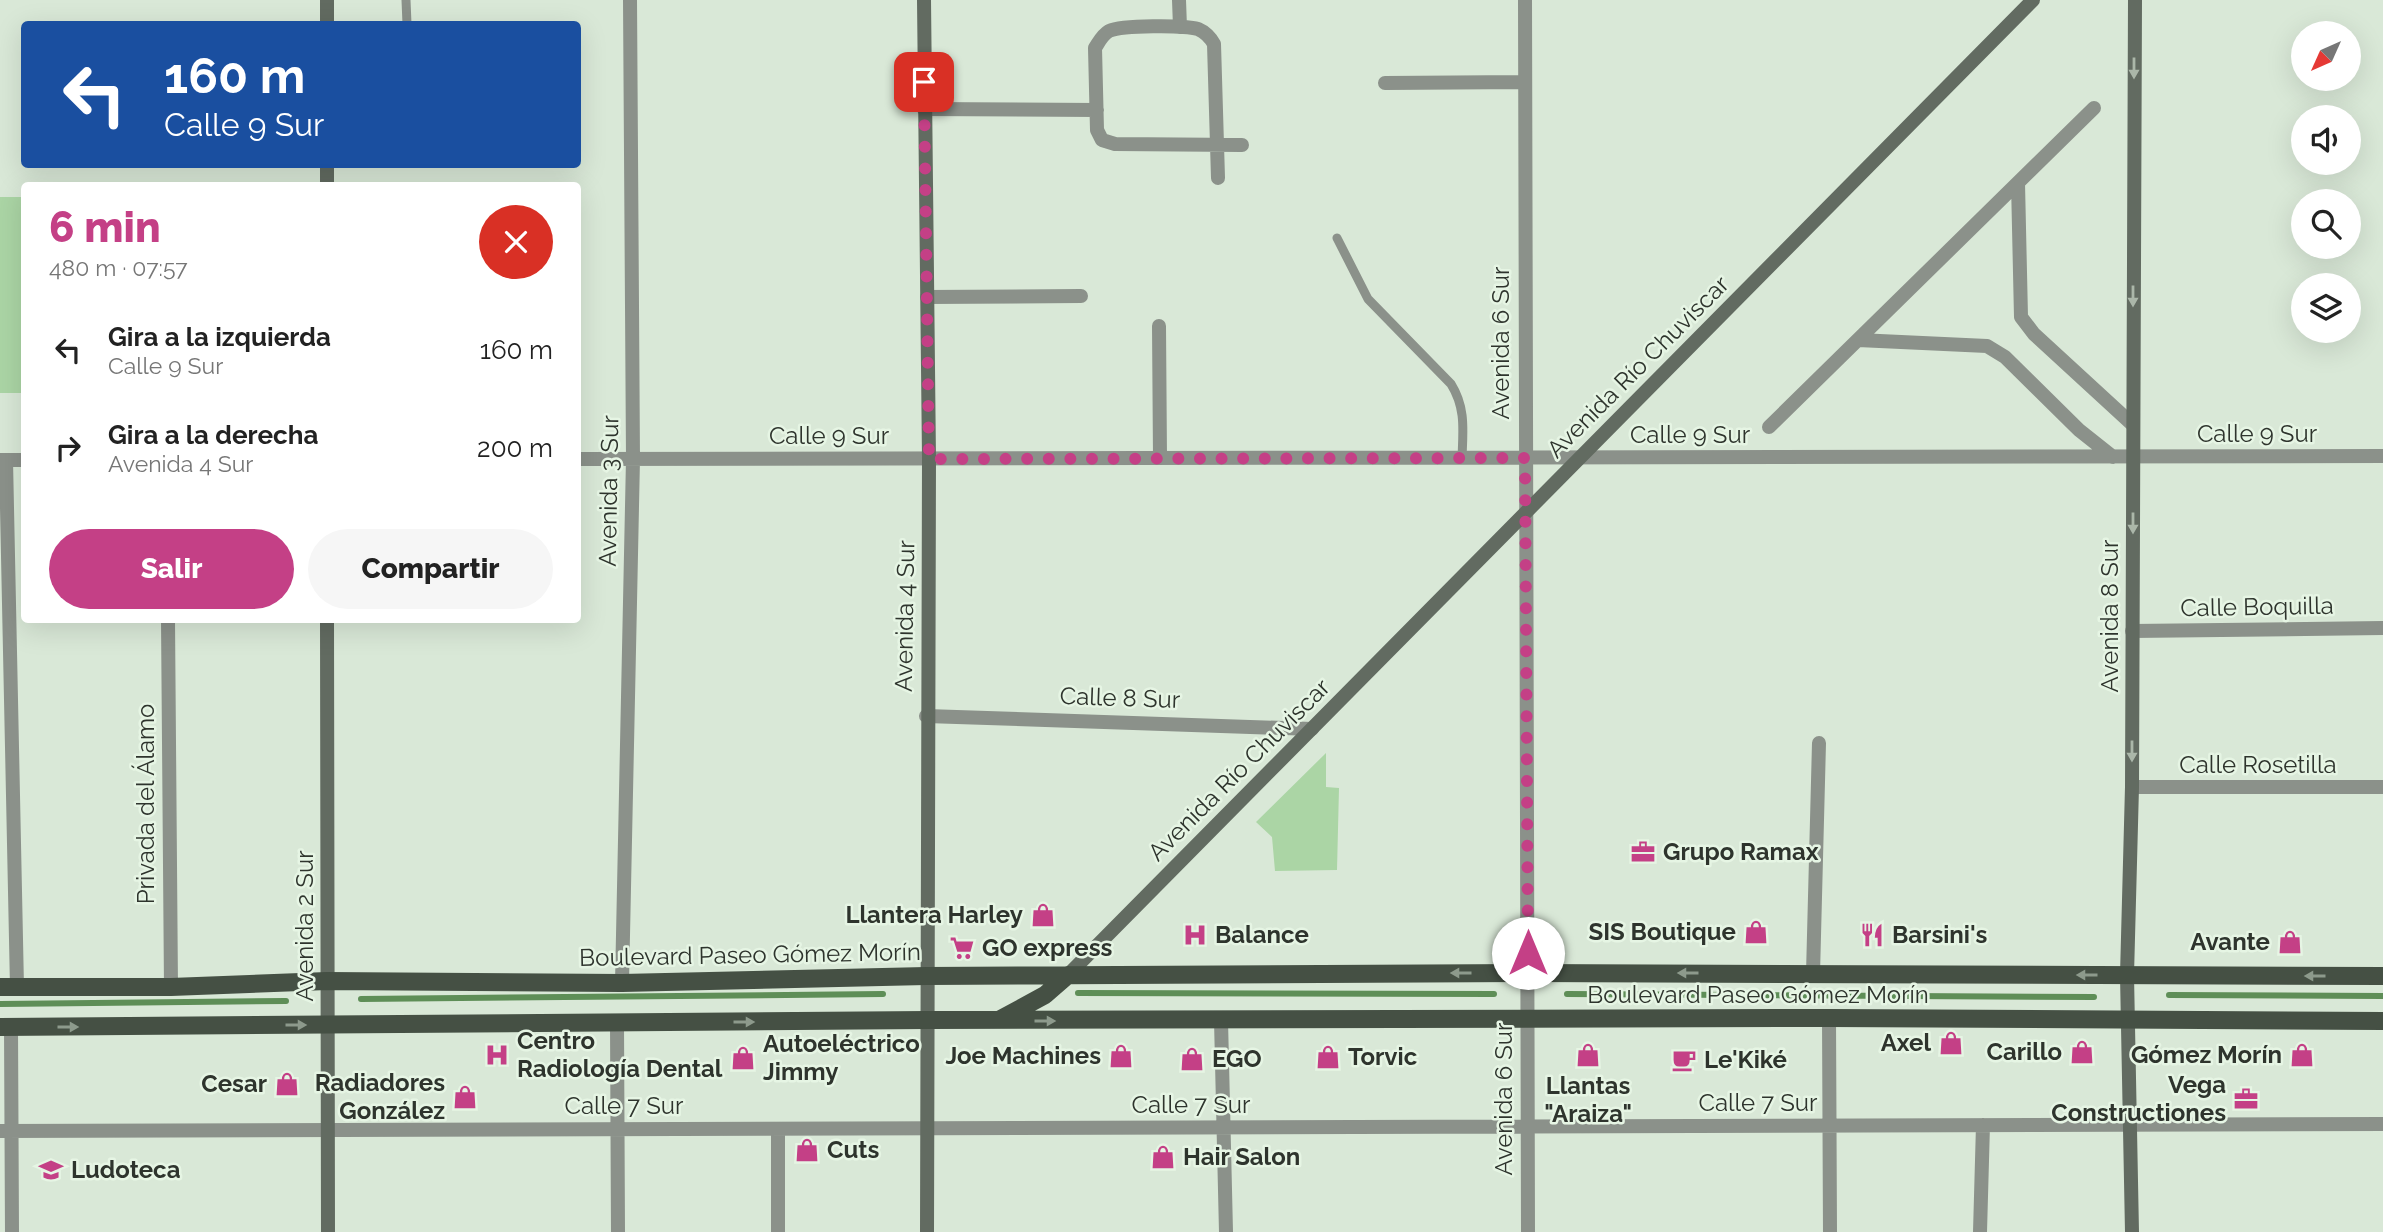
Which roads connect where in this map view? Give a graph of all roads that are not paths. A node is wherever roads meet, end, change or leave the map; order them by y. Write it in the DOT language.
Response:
graph roads {
  1 [pos="327,0"];
  2 [pos="406,0"];
  3 [pos="630,0"];
  4 [pos="924,0"];
  5 [pos="1179,0"];
  6 [pos="1525,0"];
  7 [pos="2033,0"];
  8 [pos="2135,0"];
  9 [pos="327,21"];
  10 [pos="407,21"];
  11 [pos="1180,27"];
  12 [pos="1524,82"];
  13 [pos="1385,83"];
  14 [pos="2094,108"];
  15 [pos="924,109"];
  16 [pos="1097,110"];
  17 [pos="1217,145"];
  18 [pos="1242,145"];
  19 [pos="1218,178"];
  20 [pos="2018,183"];
  21 [pos="1337,238"];
  22 [pos="1081,296"];
  23 [pos="927,297"];
  24 [pos="1159,326"];
  25 [pos="1857,340"];
  26 [pos="2132,424"];
  27 [pos="1769,427"];
  28 [pos="2383,456"];
  29 [pos="1462,457"];
  30 [pos="1580,457"];
  31 [pos="2113,457"];
  32 [pos="2133,457"];
  33 [pos="1160,458"];
  34 [pos="1525,458"];
  35 [pos="581,459"];
  36 [pos="633,459"];
  37 [pos="929,459"];
  38 [pos="3,460"];
  39 [pos="21,460"];
  40 [pos="1525,513"];
  41 [pos="168,623"];
  42 [pos="327,623"];
  43 [pos="2383,628"];
  44 [pos="2132,631"];
  45 [pos="926,716"];
  46 [pos="1312,729"];
  47 [pos="1819,743"];
  48 [pos="2132,787"];
  49 [pos="2383,788"];
  50 [pos="1527,973"];
  51 [pos="1813,974"];
  52 [pos="1068,975"];
  53 [pos="2127,975"];
  54 [pos="926,976"];
  55 [pos="2383,976"];
  56 [pos="327,981"];
  57 [pos="622,984"];
  58 [pos="8,987"];
  59 [pos="170,987"];
  60 [pos="1829,1018"];
  61 [pos="2127,1019"];
  62 [pos="927,1020"];
  63 [pos="1221,1020"];
  64 [pos="996,1021"];
  65 [pos="1528,1021"];
  66 [pos="2383,1021"];
  67 [pos="617,1023"];
  68 [pos="327,1025"];
  69 [pos="5,1027"];
  70 [pos="2383,1124"];
  71 [pos="1983,1125"];
  72 [pos="2130,1125"];
  73 [pos="1830,1126"];
  74 [pos="1224,1127"];
  75 [pos="1526,1127"];
  76 [pos="928,1128"];
  77 [pos="618,1129"];
  78 [pos="778,1129"];
  79 [pos="327,1130"];
  80 [pos="6,1131"];
  81 [pos="12,1232"];
  82 [pos="328,1232"];
  83 [pos="618,1232"];
  84 [pos="778,1232"];
  85 [pos="927,1232"];
  86 [pos="1226,1232"];
  87 [pos="1528,1232"];
  88 [pos="1830,1232"];
  89 [pos="1980,1232"];
  90 [pos="2132,1232"];
  1 -- 9 [label="street"];
  2 -- 10 [label="lane"];
  3 -- 36 [label="street, Avenida 3 Sur"];
  4 -- 15 [label="street, Avenida 4 Sur"];
  5 -- 11 [label="street"];
  6 -- 12 [label="street, Avenida 6 Sur"];
  7 -- 30 [label="street, Avenida Río Chuviscar"];
  8 -- 26 [label="street, Avenida 8 Sur, one-way"];
  11 -- 16 [label="street"];
  11 -- 17 [label="street"];
  12 -- 13 [label="street"];
  12 -- 34 [label="street, Avenida 6 Sur"];
  14 -- 20 [label="street"];
  15 -- 16 [label="street"];
  15 -- 23 [label="street, Avenida 4 Sur"];
  16 -- 17 [label="street"];
  17 -- 18 [label="street"];
  17 -- 19 [label="street"];
  20 -- 25 [label="street"];
  20 -- 26 [label="street"];
  21 -- 29 [label="lane"];
  22 -- 23 [label="street"];
  23 -- 37 [label="street, Avenida 4 Sur"];
  24 -- 33 [label="street"];
  25 -- 27 [label="street"];
  25 -- 31 [label="street"];
  26 -- 32 [label="street, Avenida 8 Sur"];
  28 -- 32 [label="street, Calle 9 Sur"];
  29 -- 33 [label="street, Calle 9 Sur"];
  29 -- 34 [label="street, Calle 9 Sur"];
  30 -- 31 [label="street, Calle 9 Sur"];
  30 -- 34 [label="street, Calle 9 Sur"];
  30 -- 40 [label="street, Avenida Río Chuviscar"];
  31 -- 32 [label="street, Calle 9 Sur"];
  32 -- 44 [label="street, Avenida 8 Sur, one-way"];
  33 -- 37 [label="street, Calle 9 Sur"];
  34 -- 40 [label="street, Avenida 6 Sur"];
  35 -- 36 [label="street, Calle 9 Sur"];
  36 -- 37 [label="street, Calle 9 Sur"];
  36 -- 57 [label="street, Avenida 3 Sur"];
  37 -- 45 [label="street, Avenida 4 Sur"];
  38 -- 39 [label="street"];
  38 -- 58 [label="street"];
  40 -- 46 [label="street, Avenida Río Chuviscar"];
  40 -- 50 [label="street, Avenida 6 Sur"];
  41 -- 59 [label="street, Privada del Álamo"];
  42 -- 56 [label="street, Avenida 2 Sur"];
  43 -- 44 [label="street, Calle Boquilla"];
  44 -- 48 [label="street, Avenida 8 Sur, one-way"];
  45 -- 46 [label="street, Calle 8 Sur"];
  45 -- 54 [label="street, Avenida 4 Sur"];
  46 -- 52 [label="street, Avenida Río Chuviscar"];
  47 -- 51 [label="street"];
  48 -- 49 [label="street, Calle Rosetilla"];
  48 -- 53 [label="street, Avenida 8 Sur"];
  51 -- 50 [label="main road, Boulevard Paseo Gómez Morín, one-way"];
  50 -- 52 [label="main road, Boulevard Paseo Gómez Morín, one-way"];
  50 -- 65 [label="street, Avenida 6 Sur"];
  53 -- 51 [label="main road, Boulevard Paseo Gómez Morín, one-way"];
  52 -- 54 [label="main road, Boulevard Paseo Gómez Morín"];
  52 -- 64 [label="main road"];
  55 -- 53 [label="main road, Boulevard Paseo Gómez Morín, one-way"];
  53 -- 61 [label="street, Avenida 8 Sur"];
  54 -- 57 [label="main road, Boulevard Paseo Gómez Morín"];
  54 -- 62 [label="street, Avenida 4 Sur"];
  56 -- 57 [label="main road, Boulevard Paseo Gómez Morín"];
  56 -- 59 [label="main road, Boulevard Paseo Gómez Morín"];
  56 -- 68 [label="street, Avenida 2 Sur"];
  58 -- 59 [label="main road, Boulevard Paseo Gómez Morín"];
  60 -- 61 [label="main road, Boulevard Paseo Gómez Morín"];
  60 -- 65 [label="main road, Boulevard Paseo Gómez Morín"];
  60 -- 73 [label="street"];
  61 -- 66 [label="main road, Boulevard Paseo Gómez Morín"];
  61 -- 72 [label="street, Avenida 8 Sur"];
  62 -- 64 [label="main road, Boulevard Paseo Gómez Morín"];
  67 -- 62 [label="main road, Boulevard Paseo Gómez Morín, one-way"];
  62 -- 76 [label="street, Avenida 4 Sur"];
  64 -- 63 [label="main road, Boulevard Paseo Gómez Morín, one-way"];
  63 -- 65 [label="main road, Boulevard Paseo Gómez Morín"];
  63 -- 74 [label="street"];
  65 -- 75 [label="street, Avenida 6 Sur"];
  67 -- 68 [label="main road, Boulevard Paseo Gómez Morín"];
  67 -- 77 [label="street"];
  69 -- 68 [label="main road, Boulevard Paseo Gómez Morín, one-way"];
  68 -- 79 [label="street, Avenida 2 Sur"];
  69 -- 80 [label="street"];
  70 -- 72 [label="street, Calle 7 Sur"];
  71 -- 72 [label="street, Calle 7 Sur"];
  71 -- 73 [label="street, Calle 7 Sur"];
  71 -- 89 [label="street"];
  72 -- 90 [label="street, Avenida 8 Sur"];
  73 -- 75 [label="street, Calle 7 Sur"];
  73 -- 88 [label="street"];
  74 -- 75 [label="street, Calle 7 Sur"];
  74 -- 76 [label="street, Calle 7 Sur"];
  74 -- 86 [label="street"];
  75 -- 87 [label="street, Avenida 6 Sur"];
  76 -- 78 [label="street, Calle 7 Sur"];
  76 -- 85 [label="street, Avenida 4 Sur"];
  77 -- 78 [label="street, Calle 7 Sur"];
  77 -- 79 [label="street, Calle 7 Sur"];
  77 -- 83 [label="street"];
  78 -- 84 [label="street"];
  79 -- 80 [label="street, Calle 7 Sur"];
  79 -- 82 [label="street, Avenida 2 Sur"];
  80 -- 81 [label="street"];
}
